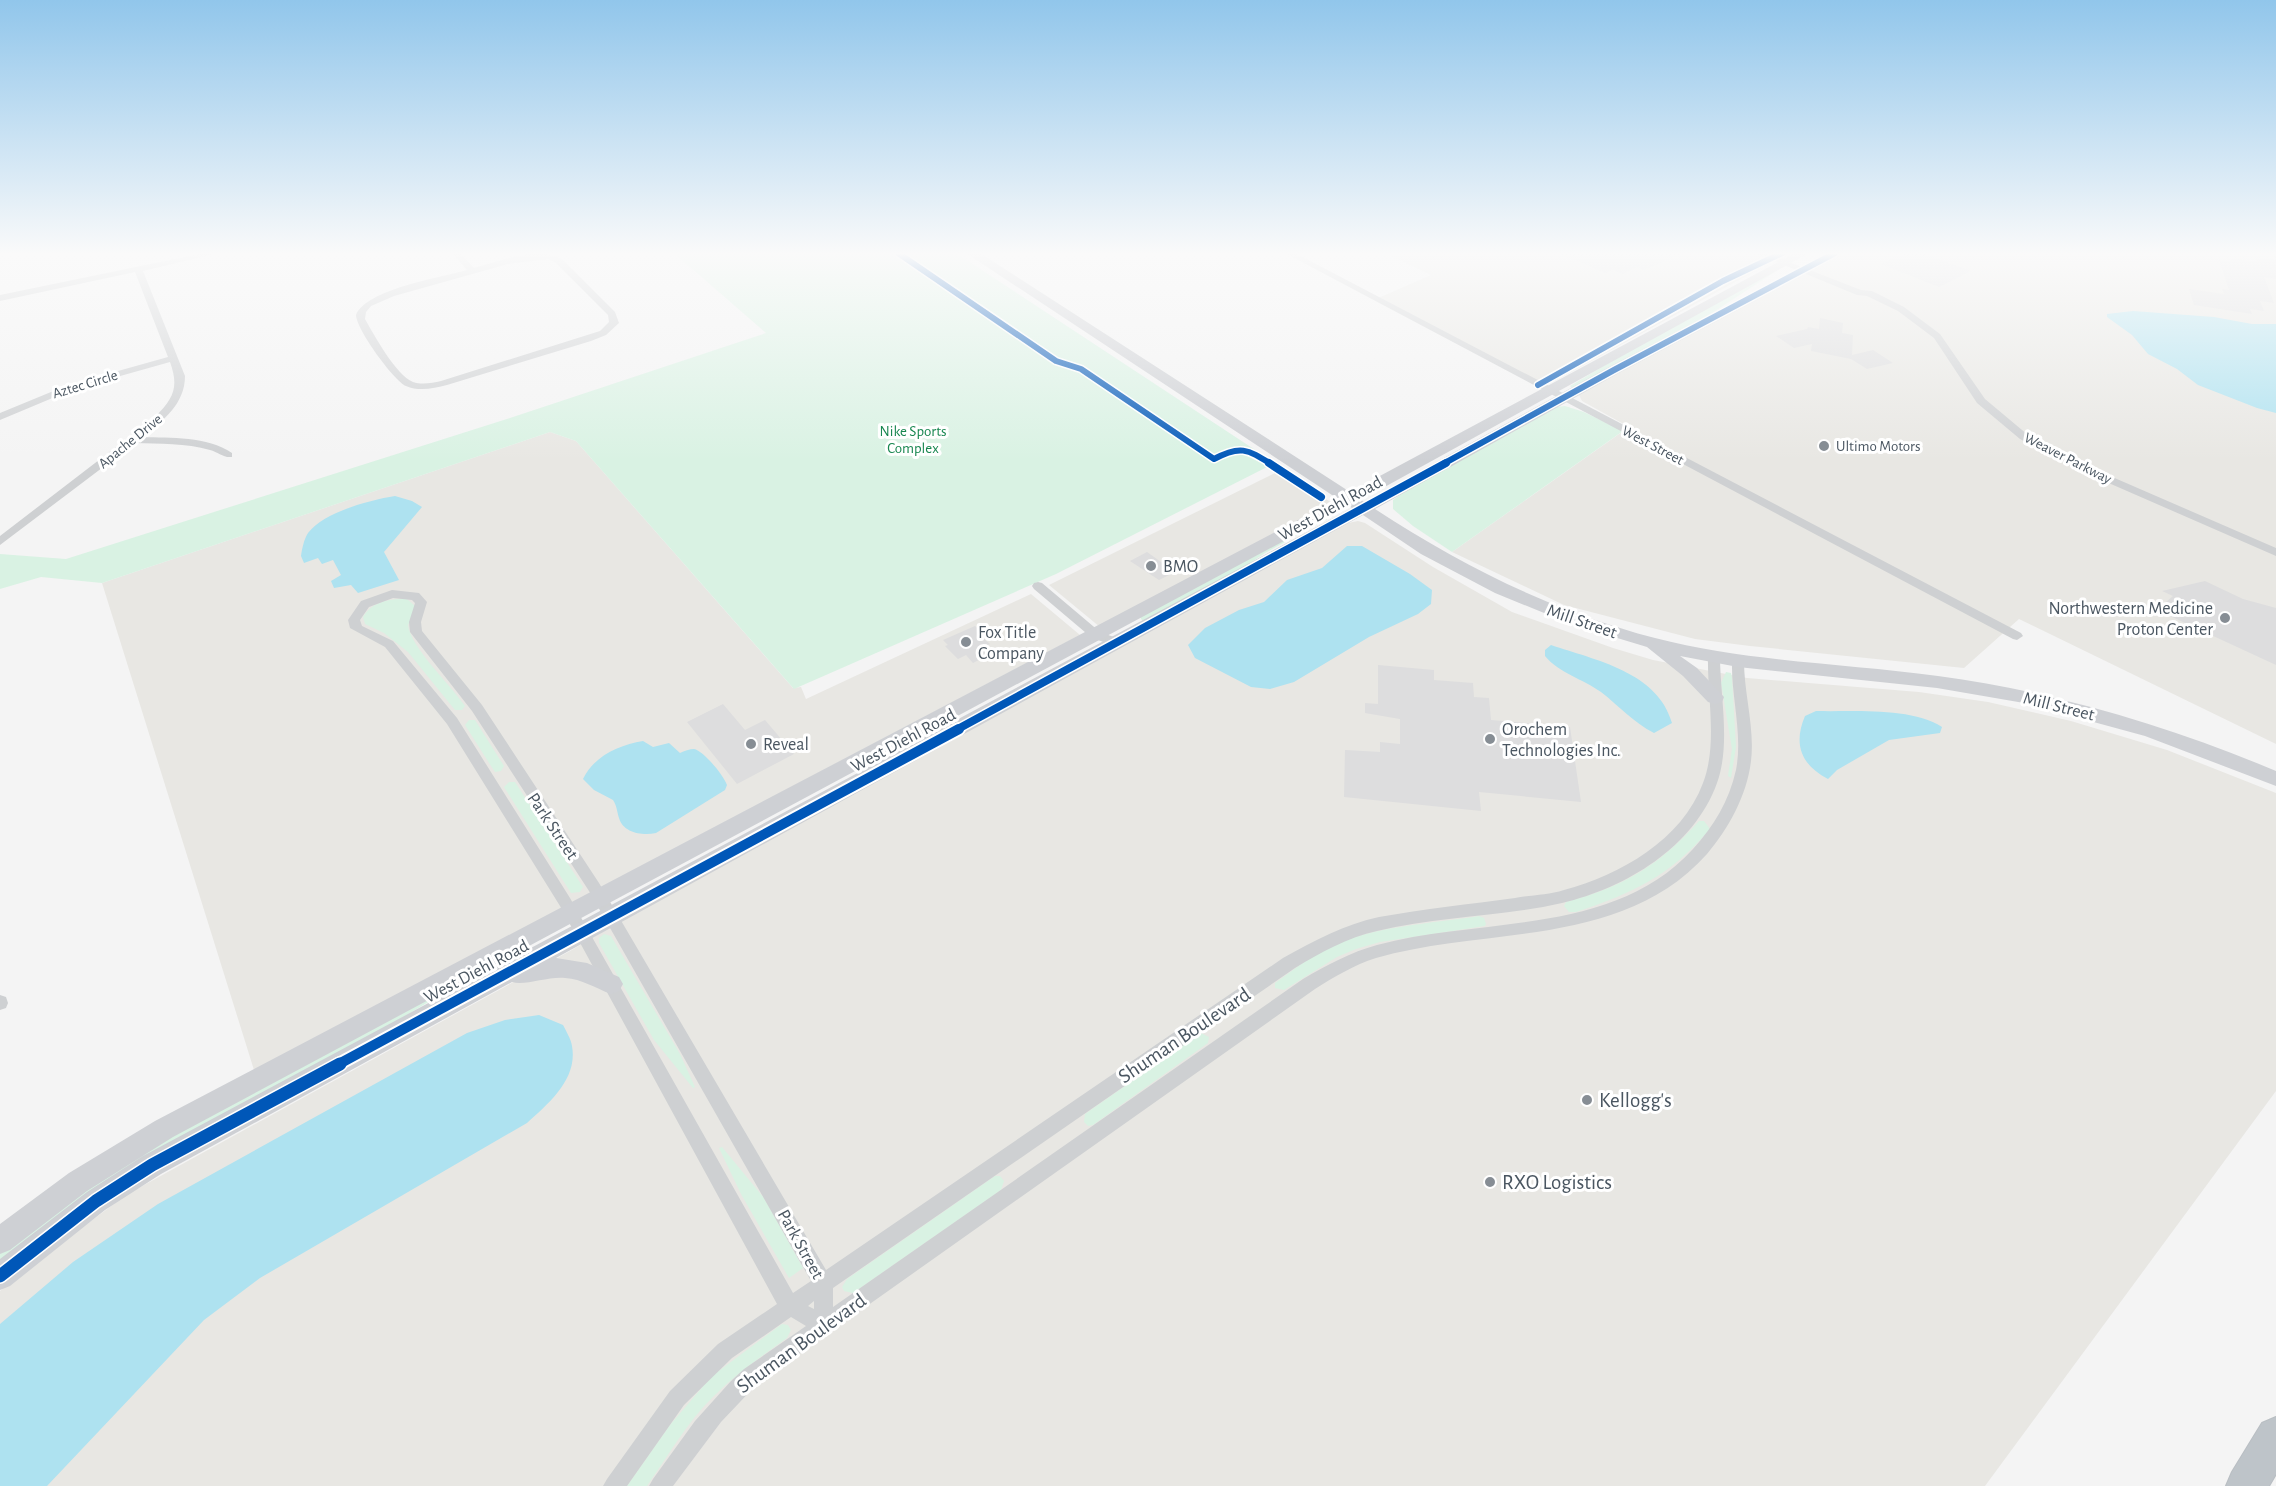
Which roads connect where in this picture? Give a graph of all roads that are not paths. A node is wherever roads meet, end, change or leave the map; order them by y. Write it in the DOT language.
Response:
graph roads {
  1 [pos="159,322"];
  2 [pos="363,322"];
  3 [pos="614,322"];
  4 [pos="1079,322"];
  5 [pos="1420,322"];
  6 [pos="1670,322"];
  7 [pos="1703,322"];
  8 [pos="1919,322"];
  9 [pos="173,358"];
  10 [pos="1548,390"];
  11 [pos="1563,398"];
  12 [pos="0,417"];
  13 [pos="133,440"];
  14 [pos="228,455"];
  15 [pos="1357,503"];
  16 [pos="0,542"];
  17 [pos="2276,552"];
  18 [pos="1038,586"];
  19 [pos="1096,635"];
  20 [pos="2017,636"];
  21 [pos="1118,643"];
  22 [pos="1651,643"];
  23 [pos="1714,656"];
  24 [pos="1738,661"];
  25 [pos="1715,697"];
  26 [pos="2276,779"];
  27 [pos="605,908"];
  28 [pos="577,923"];
  29 [pos="495,980"];
  30 [pos="611,984"];
  31 [pos="0,1240"];
  32 [pos="0,1276"];
  33 [pos="824,1283"];
  34 [pos="789,1306"];
  35 [pos="824,1325"];
  36 [pos="2276,1437"];
  37 [pos="614,1486"];
  38 [pos="660,1486"];
  39 [pos="2246,1486"];
  1 -- 9 [label="street, Apache Drive"];
  2 -- 3 [label="street"];
  4 -- 15 [label="street, Mill Street"];
  5 -- 10 [label="street, West Street"];
  6 -- 10 [label="street, West Diehl Road"];
  7 -- 11 [label="street, West Diehl Road"];
  8 -- 17 [label="street, Weaver Parkway"];
  9 -- 12 [label="street, Aztec Circle"];
  9 -- 13 [label="street, Apache Drive"];
  10 -- 11 [label="street, West Street"];
  10 -- 15 [label="street, West Diehl Road"];
  11 -- 15 [label="street, West Diehl Road"];
  11 -- 20 [label="street, West Street"];
  13 -- 14 [label="street"];
  13 -- 16 [label="street, Apache Drive"];
  15 -- 19 [label="street, West Diehl Road"];
  15 -- 21 [label="street, West Diehl Road"];
  15 -- 22 [label="street, Mill Street"];
  18 -- 19 [label="street"];
  19 -- 21 [label="street"];
  19 -- 27 [label="street, West Diehl Road"];
  21 -- 27 [label="street, West Diehl Road"];
  22 -- 23 [label="street, Mill Street"];
  22 -- 25 [label="street"];
  23 -- 24 [label="street, Mill Street"];
  23 -- 25 [label="street, Shuman Boulevard"];
  24 -- 26 [label="street, Mill Street"];
  24 -- 35 [label="street, Shuman Boulevard"];
  25 -- 33 [label="street, Shuman Boulevard"];
  27 -- 28 [label="street, West Diehl Road"];
  27 -- 28 [label="street, Park Street"];
  27 -- 33 [label="street, Park Street"];
  28 -- 29 [label="street, West Diehl Road"];
  28 -- 30 [label="street, Park Street"];
  28 -- 31 [label="street, West Diehl Road"];
  29 -- 30 [label="street"];
  29 -- 32 [label="street, West Diehl Road"];
  30 -- 34 [label="street, Park Street"];
  33 -- 34 [label="street, Shuman Boulevard"];
  33 -- 35 [label="street, Park Street"];
  34 -- 35 [label="street"];
  34 -- 37 [label="street, Shuman Boulevard"];
  35 -- 38 [label="street, Shuman Boulevard"];
  36 -- 39 [label="highway"];
}
